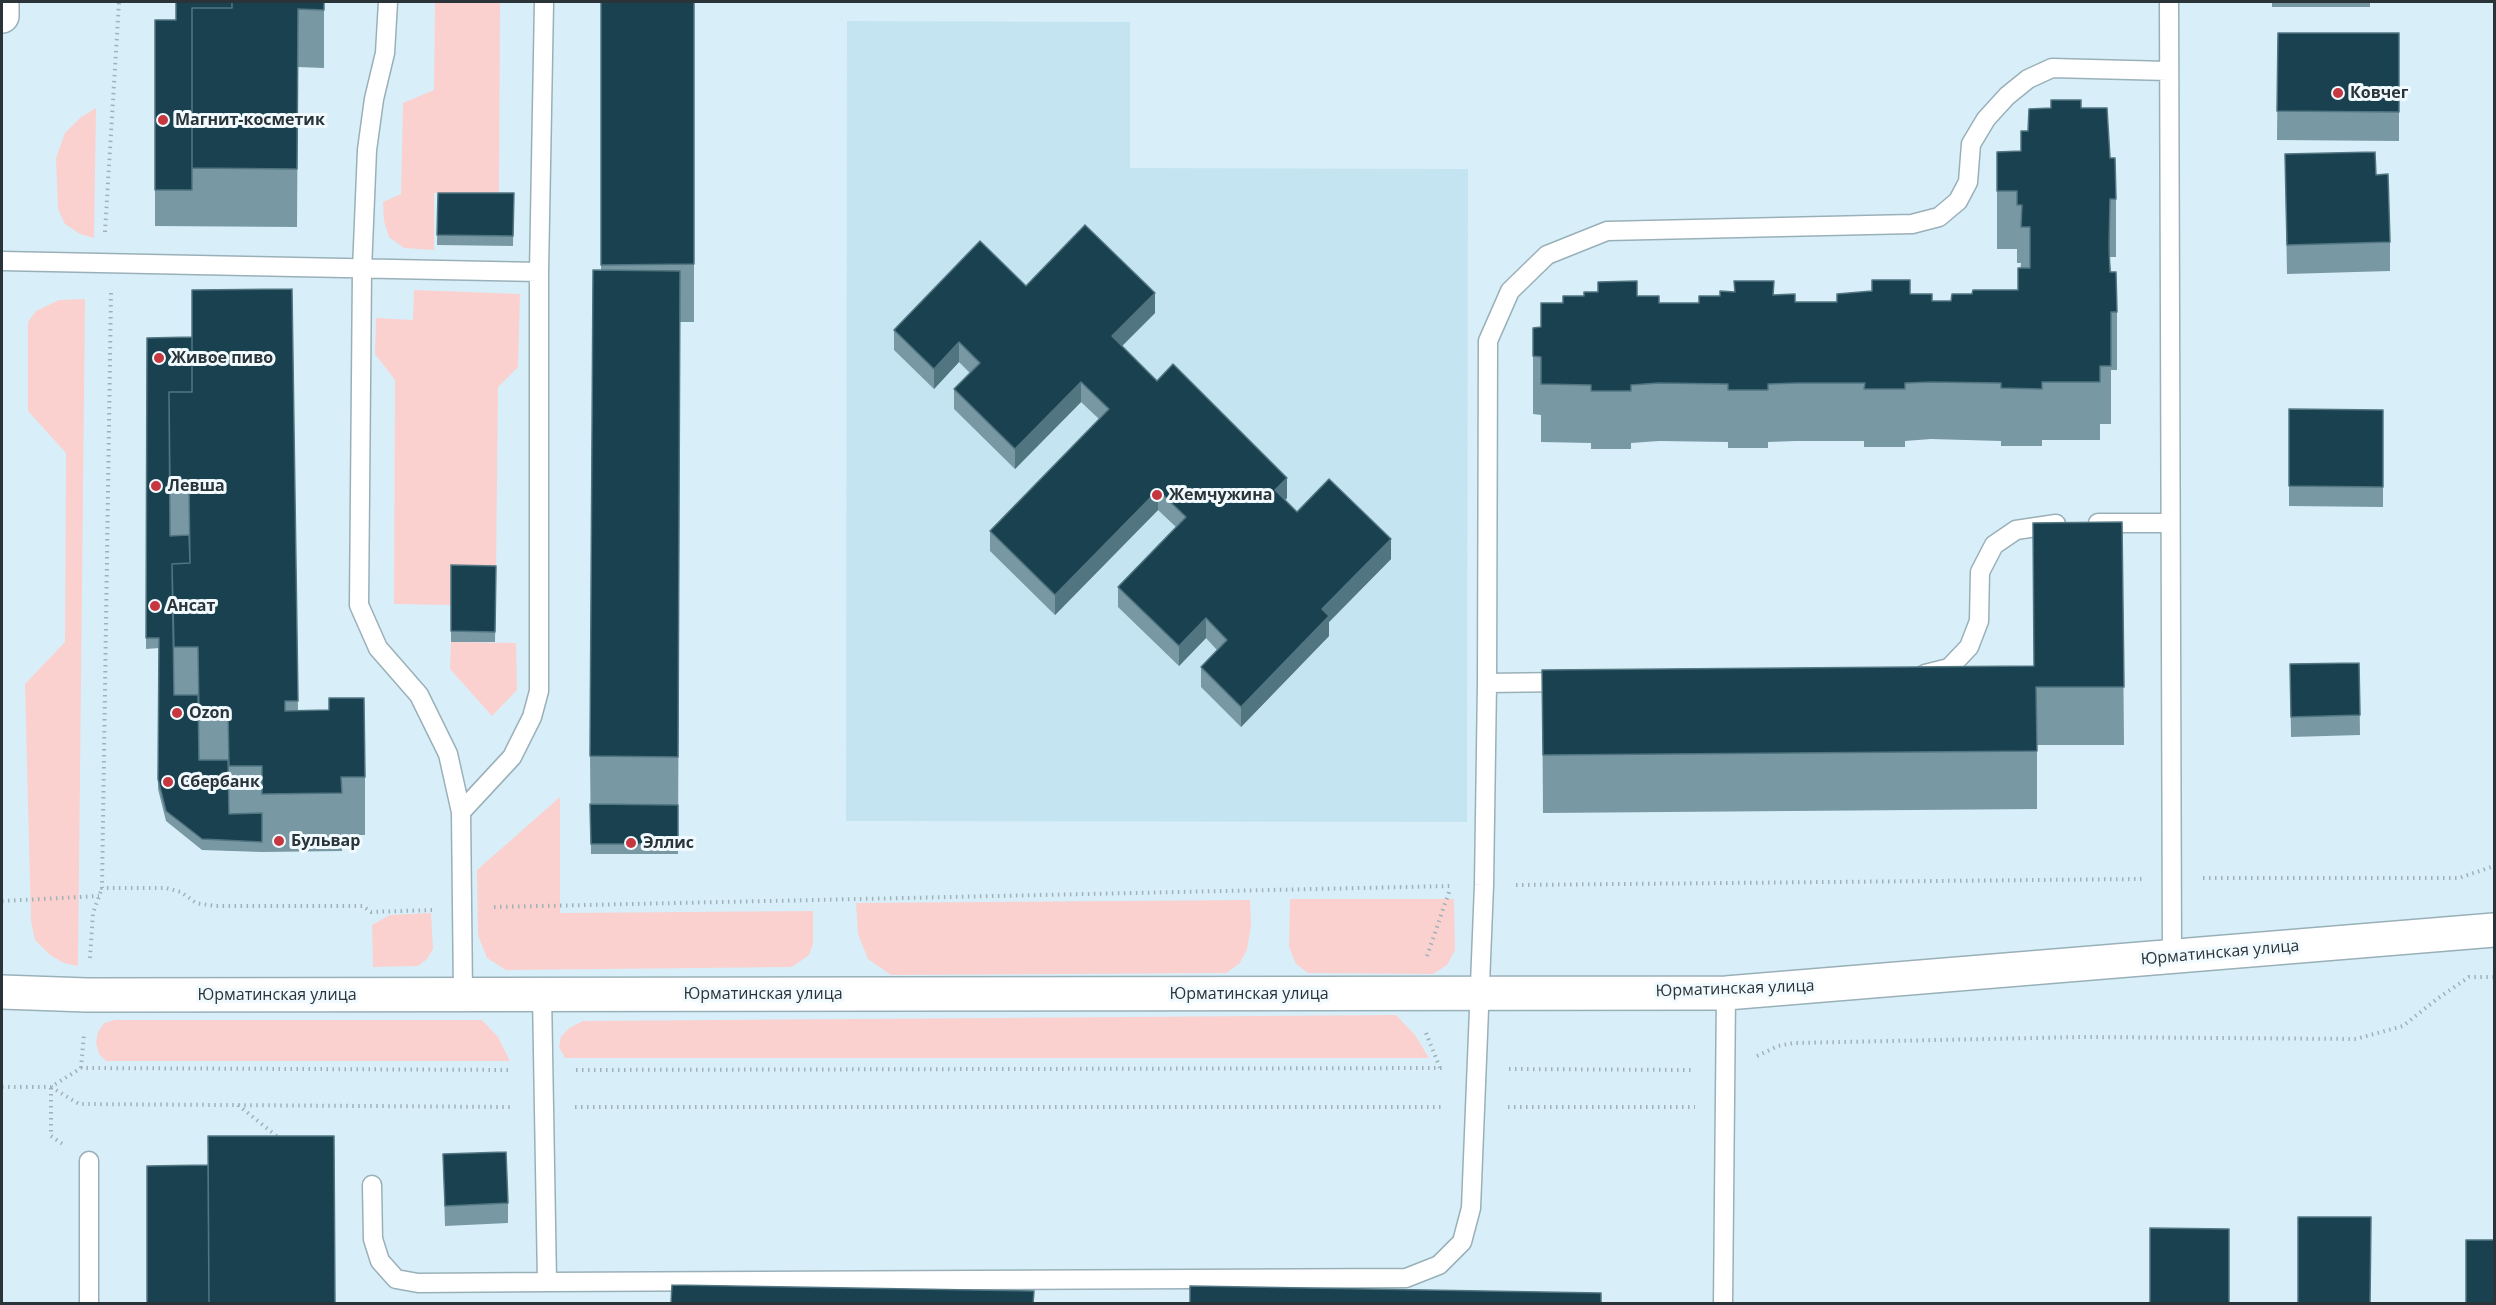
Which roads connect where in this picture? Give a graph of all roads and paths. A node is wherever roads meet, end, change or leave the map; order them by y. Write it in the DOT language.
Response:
graph roads {
  1 [pos="2,2"];
  2 [pos="119,2"];
  3 [pos="388,2"];
  4 [pos="544,2"];
  5 [pos="2169,2"];
  6 [pos="2,16"];
  7 [pos="2168,71"];
  8 [pos="2,261"];
  9 [pos="108,263"];
  10 [pos="362,270"];
  11 [pos="539,272"];
  12 [pos="2169,523"];
  13 [pos="1913,676"];
  14 [pos="1581,682"];
  15 [pos="1487,683"];
  16 [pos="461,812"];
  17 [pos="2494,866"];
  18 [pos="2171,879"];
  19 [pos="1484,885"];
  20 [pos="1452,886"];
  21 [pos="99,896"];
  22 [pos="2,901"];
  23 [pos="462,909"];
  24 [pos="2494,930"];
  25 [pos="2172,957"];
  26 [pos="1424,965"];
  27 [pos="2494,977"];
  28 [pos="2,992"];
  29 [pos="1478,993"];
  30 [pos="1726,993"];
  31 [pos="463,994"];
  32 [pos="542,994"];
  33 [pos="1423,1026"];
  34 [pos="1440,1068"];
  35 [pos="1475,1068"];
  36 [pos="543,1070"];
  37 [pos="1725,1070"];
  38 [pos="2,1087"];
  39 [pos="51,1087"];
  40 [pos="237,1105"];
  41 [pos="543,1107"];
  42 [pos="1474,1107"];
  43 [pos="1724,1107"];
  44 [pos="282,1141"];
  45 [pos="89,1161"];
  46 [pos="372,1185"];
  47 [pos="547,1282"];
  48 [pos="89,1304"];
  49 [pos="1723,1304"];
  1 -- 6 [label="street"];
  2 -- 9 [label="path"];
  3 -- 10 [label="lane"];
  4 -- 11 [label="lane"];
  5 -- 7 [label="lane"];
  7 -- 12 [label="lane"];
  7 -- 15 [label="lane"];
  8 -- 9 [label="lane"];
  9 -- 10 [label="lane"];
  9 -- 23 [label="path"];
  10 -- 11 [label="lane"];
  10 -- 16 [label="lane"];
  11 -- 16 [label="lane"];
  12 -- 13 [label="lane"];
  12 -- 18 [label="lane"];
  14 -- 15 [label="lane"];
  15 -- 19 [label="lane"];
  16 -- 23 [label="lane"];
  17 -- 18 [label="path"];
  18 -- 19 [label="path"];
  18 -- 25 [label="lane"];
  19 -- 20 [label="path"];
  19 -- 29 [label="lane"];
  20 -- 23 [label="path"];
  20 -- 26 [label="path"];
  21 -- 22 [label="path"];
  23 -- 31 [label="lane"];
  24 -- 25 [label="street, Юрматинская улица"];
  25 -- 30 [label="street, Юрматинская улица"];
  27 -- 37 [label="path"];
  28 -- 31 [label="street, Юрматинская улица"];
  29 -- 30 [label="street, Юрматинская улица"];
  29 -- 32 [label="street, Юрматинская улица"];
  29 -- 35 [label="lane"];
  30 -- 37 [label="lane"];
  31 -- 32 [label="street, Юрматинская улица"];
  32 -- 36 [label="lane"];
  33 -- 34 [label="path"];
  34 -- 35 [label="path"];
  34 -- 36 [label="path"];
  35 -- 37 [label="path"];
  35 -- 42 [label="lane"];
  36 -- 39 [label="path"];
  36 -- 41 [label="lane"];
  37 -- 43 [label="lane"];
  38 -- 39 [label="path"];
  39 -- 40 [label="path"];
  39 -- 45 [label="path"];
  40 -- 41 [label="path"];
  40 -- 44 [label="path"];
  41 -- 42 [label="path"];
  41 -- 47 [label="lane"];
  42 -- 43 [label="path"];
  42 -- 47 [label="lane"];
  43 -- 49 [label="lane"];
  45 -- 48 [label="lane"];
  46 -- 47 [label="lane"];
}
